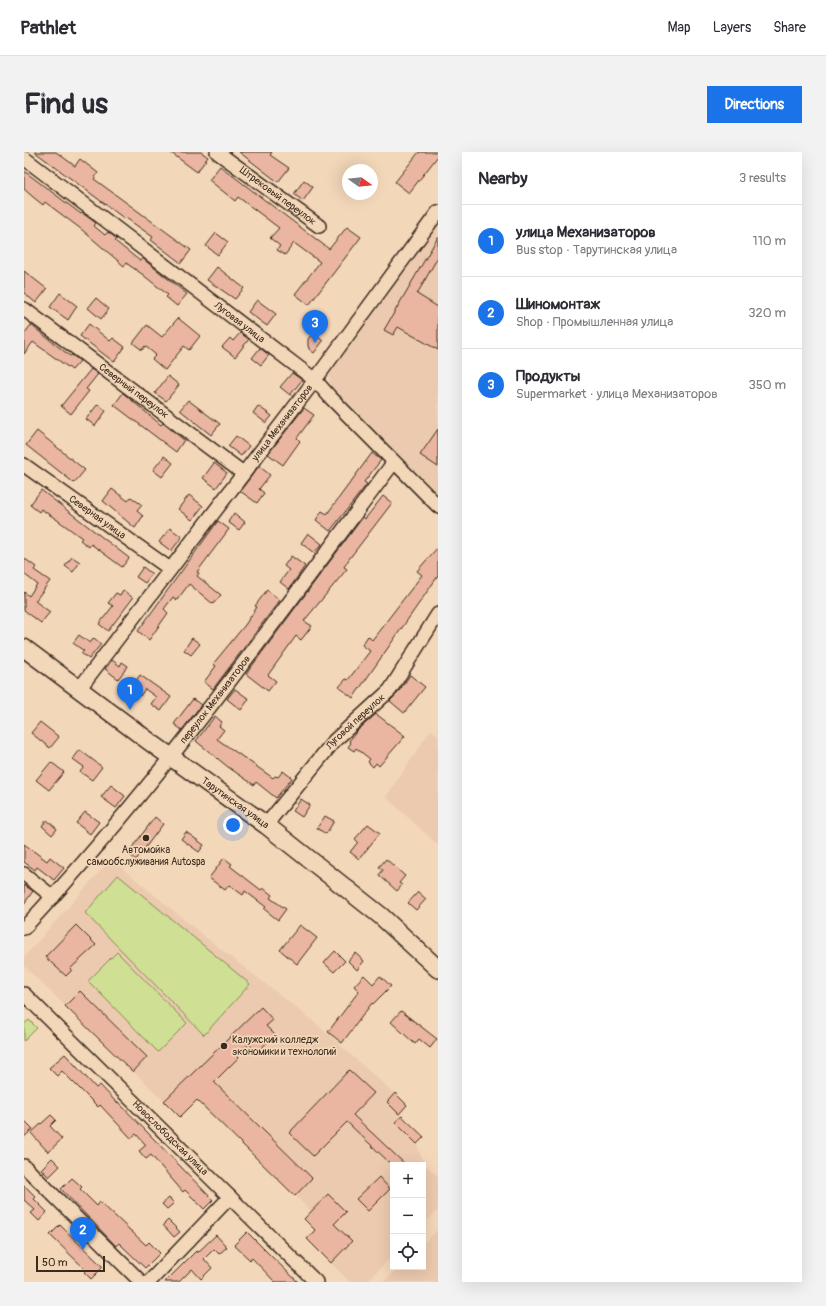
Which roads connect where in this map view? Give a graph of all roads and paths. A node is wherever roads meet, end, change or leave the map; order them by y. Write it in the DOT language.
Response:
graph roads {
  1 [pos="217,152"];
  2 [pos="24,158"];
  3 [pos="438,212"];
  4 [pos="319,226"];
  5 [pos="24,309"];
  6 [pos="315,380"];
  7 [pos="394,462"];
  8 [pos="24,465"];
  9 [pos="243,473"];
  10 [pos="438,506"];
  11 [pos="170,569"];
  12 [pos="438,614"];
  13 [pos="24,648"];
  14 [pos="79,688"];
  15 [pos="171,757"];
  16 [pos="266,825"];
  17 [pos="24,874"];
  18 [pos="53,897"];
  19 [pos="24,928"];
  20 [pos="438,969"];
  21 [pos="24,994"];
  22 [pos="24,1166"];
  23 [pos="230,1198"];
  24 [pos="141,1282"];
  25 [pos="149,1282"];
  26 [pos="316,1282"];
  1 -- 4 [label="street, Штрековый переулок"];
  2 -- 6 [label="street, Луговая улица"];
  3 -- 6 [label="street, улица Механизаторов"];
  5 -- 9 [label="street, Северный переулок"];
  6 -- 7 [label="street, Луговая улица"];
  6 -- 9 [label="street, улица Механизаторов"];
  7 -- 10 [label="street, Луговая улица"];
  7 -- 15 [label="street, переулок Механизаторов"];
  8 -- 11 [label="street, Северная улица"];
  9 -- 11 [label="street, улица Механизаторов"];
  11 -- 14 [label="street, улица Механизаторов"];
  12 -- 16 [label="street, Луговой переулок"];
  13 -- 14 [label="main road, Тарутинская улица"];
  14 -- 15 [label="main road, Тарутинская улица"];
  15 -- 16 [label="main road, Тарутинская улица"];
  15 -- 18 [label="street, переулок Механизаторов"];
  16 -- 20 [label="main road, Тарутинская улица"];
  17 -- 18 [label="street"];
  18 -- 19 [label="street, переулок Механизаторов"];
  21 -- 23 [label="street, Новослободская улица"];
  22 -- 24 [label="street"];
  23 -- 25 [label="street"];
  23 -- 26 [label="street, Новослободская улица"];
}
